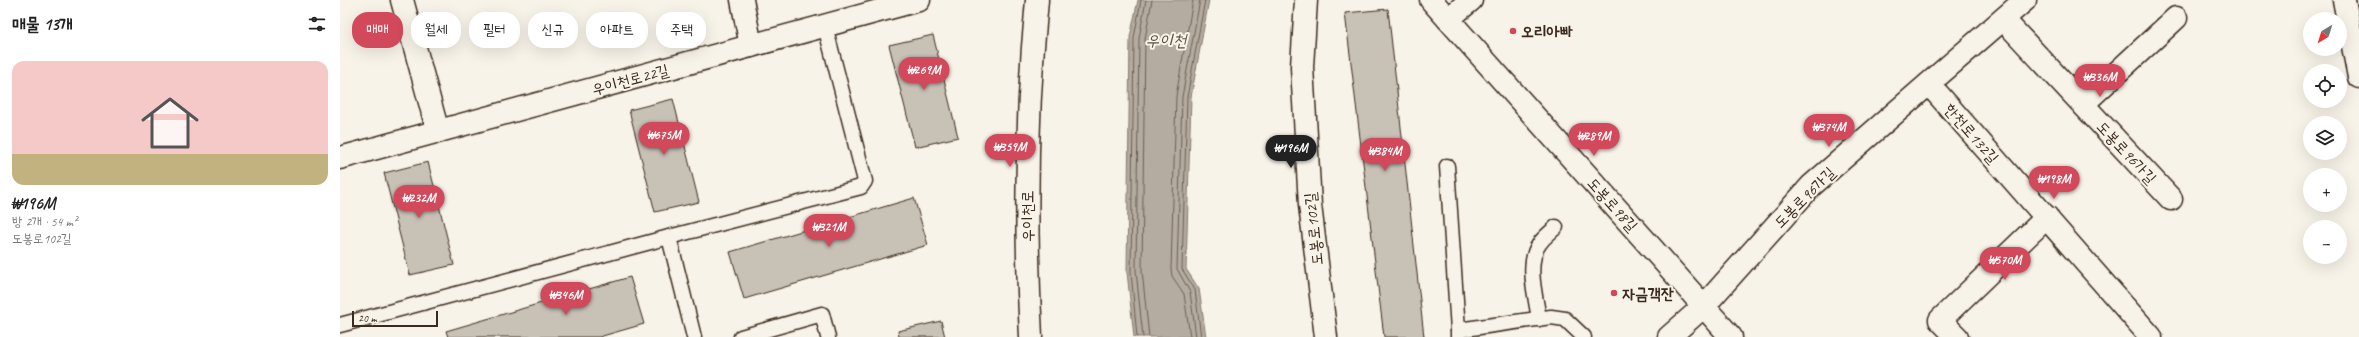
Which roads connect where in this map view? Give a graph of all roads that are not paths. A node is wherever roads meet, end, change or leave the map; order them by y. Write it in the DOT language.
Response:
graph roads {
  1 [pos="402,0"];
  2 [pos="742,0"];
  3 [pos="919,0"];
  4 [pos="1037,0"];
  5 [pos="1306,0"];
  6 [pos="1431,0"];
  7 [pos="1471,0"];
  8 [pos="2344,0"];
  9 [pos="2011,8"];
  10 [pos="2176,18"];
  11 [pos="1448,19"];
  12 [pos="825,26"];
  13 [pos="751,46"];
  14 [pos="2359,77"];
  15 [pos="1929,84"];
  16 [pos="2083,104"];
  17 [pos="438,132"];
  18 [pos="340,158"];
  19 [pos="1447,166"];
  20 [pos="2170,199"];
  21 [pos="2046,217"];
  22 [pos="1556,227"];
  23 [pos="669,237"];
  24 [pos="1704,306"];
  25 [pos="1539,320"];
  26 [pos="340,325"];
  27 [pos="1458,334"];
  28 [pos="694,337"];
  29 [pos="741,337"];
  30 [pos="828,337"];
  31 [pos="1031,337"];
  32 [pos="1326,337"];
  33 [pos="1584,337"];
  34 [pos="1669,337"];
  35 [pos="1731,337"];
  36 [pos="1957,337"];
  37 [pos="2151,337"];
  1 -- 17 [label="street"];
  2 -- 13 [label="street"];
  3 -- 12 [label="street, 우이천로22길"];
  4 -- 31 [label="street, 우이천로"];
  5 -- 32 [label="street, 도봉로102길"];
  6 -- 11 [label="street, 도봉로98길"];
  7 -- 11 [label="street"];
  8 -- 14 [label="street"];
  9 -- 15 [label="street, 도봉로96가길"];
  9 -- 16 [label="street, 도봉로96가길"];
  10 -- 16 [label="street"];
  11 -- 24 [label="street, 도봉로98길"];
  12 -- 13 [label="street, 우이천로22길"];
  12 -- 23 [label="lane"];
  13 -- 17 [label="street, 우이천로22길"];
  15 -- 21 [label="street, 한천로132길"];
  15 -- 24 [label="street, 도봉로96가길"];
  16 -- 20 [label="street, 도봉로96가길"];
  17 -- 18 [label="street, 우이천로22길"];
  19 -- 27 [label="lane"];
  21 -- 36 [label="street"];
  21 -- 37 [label="street, 한천로132길"];
  22 -- 25 [label="lane"];
  23 -- 26 [label="lane"];
  23 -- 28 [label="lane"];
  24 -- 34 [label="street, 도봉로96가길"];
  24 -- 35 [label="street, 도봉로98길"];
  25 -- 27 [label="lane"];
  25 -- 33 [label="lane"];
  29 -- 30 [label="lane"];
}
